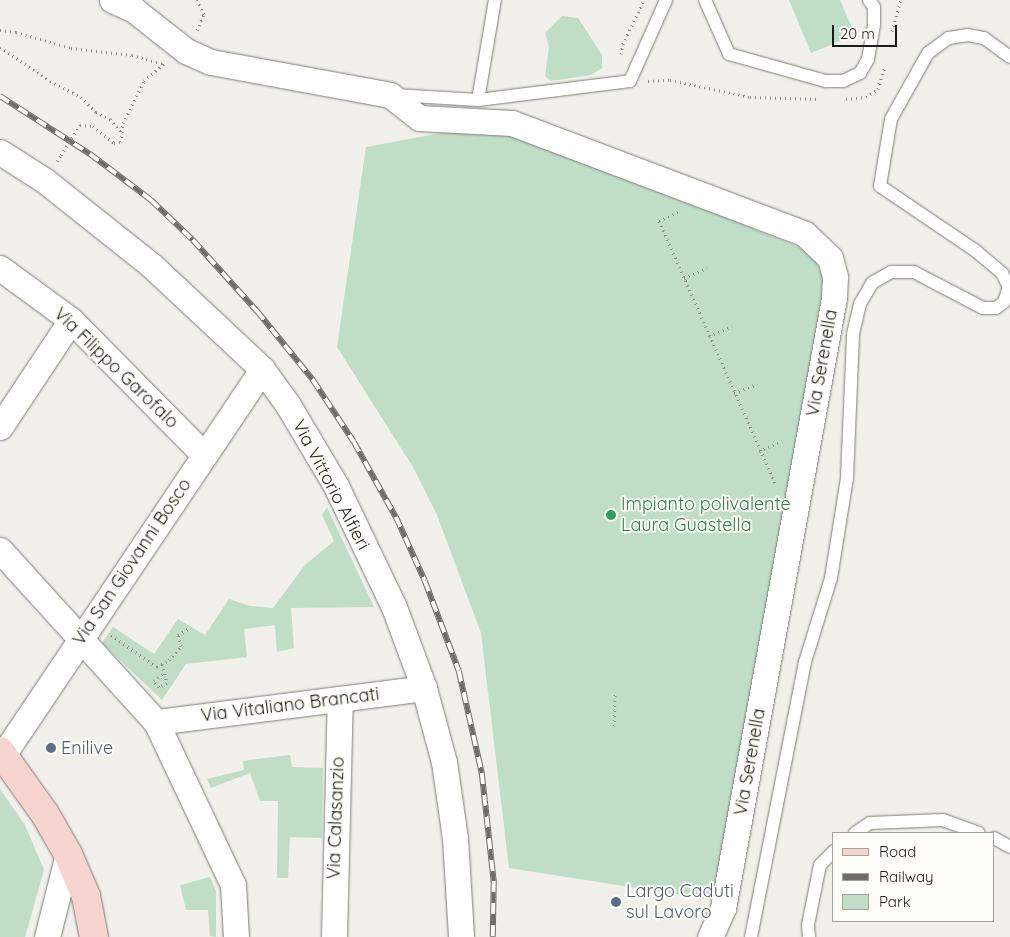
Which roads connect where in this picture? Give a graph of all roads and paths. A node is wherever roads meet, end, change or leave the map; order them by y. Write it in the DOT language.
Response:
graph roads {
  1 [pos="112,0"];
  2 [pos="197,0"];
  3 [pos="495,0"];
  4 [pos="666,0"];
  5 [pos="705,0"];
  6 [pos="869,0"];
  7 [pos="0,30"];
  8 [pos="0,47"];
  9 [pos="186,51"];
  10 [pos="1010,57"];
  11 [pos="163,64"];
  12 [pos="390,95"];
  13 [pos="478,100"];
  14 [pos="121,132"];
  15 [pos="0,152"];
  16 [pos="61,155"];
  17 [pos="680,211"];
  18 [pos="0,268"];
  19 [pos="707,268"];
  20 [pos="684,278"];
  21 [pos="71,320"];
  22 [pos="732,326"];
  23 [pos="709,336"];
  24 [pos="262,369"];
  25 [pos="757,384"];
  26 [pos="734,394"];
  27 [pos="0,427"];
  28 [pos="782,441"];
  29 [pos="759,451"];
  30 [pos="204,455"];
  31 [pos="778,488"];
  32 [pos="0,550"];
  33 [pos="191,627"];
  34 [pos="109,633"];
  35 [pos="82,637"];
  36 [pos="162,664"];
  37 [pos="163,674"];
  38 [pos="424,688"];
  39 [pos="615,694"];
  40 [pos="340,699"];
  41 [pos="156,722"];
  42 [pos="614,726"];
  43 [pos="2,753"];
  44 [pos="856,832"];
  45 [pos="976,832"];
  46 [pos="995,839"];
  47 [pos="1010,847"];
  48 [pos="832,853"];
  49 [pos="68,854"];
  50 [pos="47,937"];
  51 [pos="94,937"];
  52 [pos="236,937"];
  53 [pos="334,937"];
  54 [pos="461,937"];
  55 [pos="710,937"];
  56 [pos="751,937"];
  57 [pos="809,937"];
  1 -- 9 [label="street"];
  2 -- 9 [label="path"];
  3 -- 13 [label="lane"];
  4 -- 13 [label="lane"];
  5 -- 6 [label="lane"];
  7 -- 11 [label="path"];
  8 -- 14 [label="path"];
  9 -- 11 [label="path"];
  9 -- 12 [label="street"];
  10 -- 56 [label="lane"];
  11 -- 14 [label="path"];
  12 -- 13 [label="lane"];
  12 -- 55 [label="street, Via Serenella"];
  14 -- 16 [label="path, bridge"];
  15 -- 24 [label="street, Via Vittorio Alfieri"];
  17 -- 20 [label="path"];
  18 -- 21 [label="street, Via Filippo Garofalo"];
  19 -- 20 [label="path"];
  20 -- 23 [label="path"];
  21 -- 27 [label="street"];
  21 -- 30 [label="street, Via Filippo Garofalo"];
  22 -- 23 [label="path"];
  23 -- 26 [label="path"];
  24 -- 30 [label="street, Via San Giovanni Bosco"];
  24 -- 38 [label="street, Via Vittorio Alfieri"];
  25 -- 26 [label="path"];
  26 -- 29 [label="path"];
  28 -- 29 [label="path"];
  29 -- 31 [label="path"];
  30 -- 35 [label="street, Via San Giovanni Bosco"];
  32 -- 35 [label="street"];
  33 -- 36 [label="path"];
  34 -- 36 [label="path"];
  35 -- 41 [label="street"];
  35 -- 43 [label="street, Via San Giovanni Bosco"];
  36 -- 37 [label="path"];
  38 -- 40 [label="street, Via Vitaliano Brancati"];
  38 -- 54 [label="street, Via Vittorio Alfieri"];
  39 -- 42 [label="path"];
  40 -- 41 [label="street, Via Vitaliano Brancati"];
  40 -- 53 [label="street, Via Calasanzio"];
  41 -- 52 [label="street"];
  43 -- 49 [label="main road"];
  44 -- 45 [label="lane"];
  46 -- 47 [label="lane"];
  48 -- 57 [label="lane"];
  49 -- 50 [label="street"];
  49 -- 51 [label="main road"];
}
